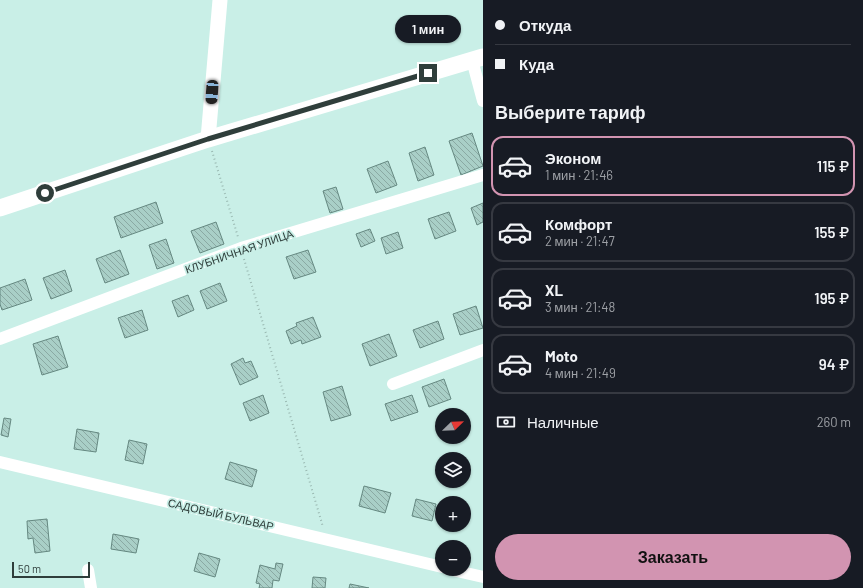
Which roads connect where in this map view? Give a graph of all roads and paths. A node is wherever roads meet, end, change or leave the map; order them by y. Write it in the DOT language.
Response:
graph roads {
  1 [pos="220,0"];
  2 [pos="477,58"];
  3 [pos="483,101"];
  4 [pos="208,139"];
  5 [pos="483,175"];
  6 [pos="0,208"];
  7 [pos="241,248"];
  8 [pos="0,339"];
  9 [pos="483,350"];
  10 [pos="393,384"];
  11 [pos="0,462"];
  12 [pos="326,539"];
  13 [pos="435,565"];
  14 [pos="88,570"];
  15 [pos="471,575"];
  16 [pos="483,578"];
  17 [pos="91,588"];
  1 -- 4 [label="street"];
  2 -- 3 [label="street"];
  2 -- 4 [label="main road"];
  4 -- 6 [label="main road"];
  4 -- 7 [label="path"];
  5 -- 7 [label="street, КЛУБНИЧНАЯ УЛИЦА"];
  7 -- 8 [label="street, КЛУБНИЧНАЯ УЛИЦА"];
  7 -- 12 [label="path"];
  9 -- 10 [label="street"];
  11 -- 12 [label="street, САДОВЫЙ БУЛЬВАР"];
  12 -- 13 [label="street, САДОВЫЙ БУЛЬВАР"];
  14 -- 17 [label="street"];
  15 -- 16 [label="street"];
}
